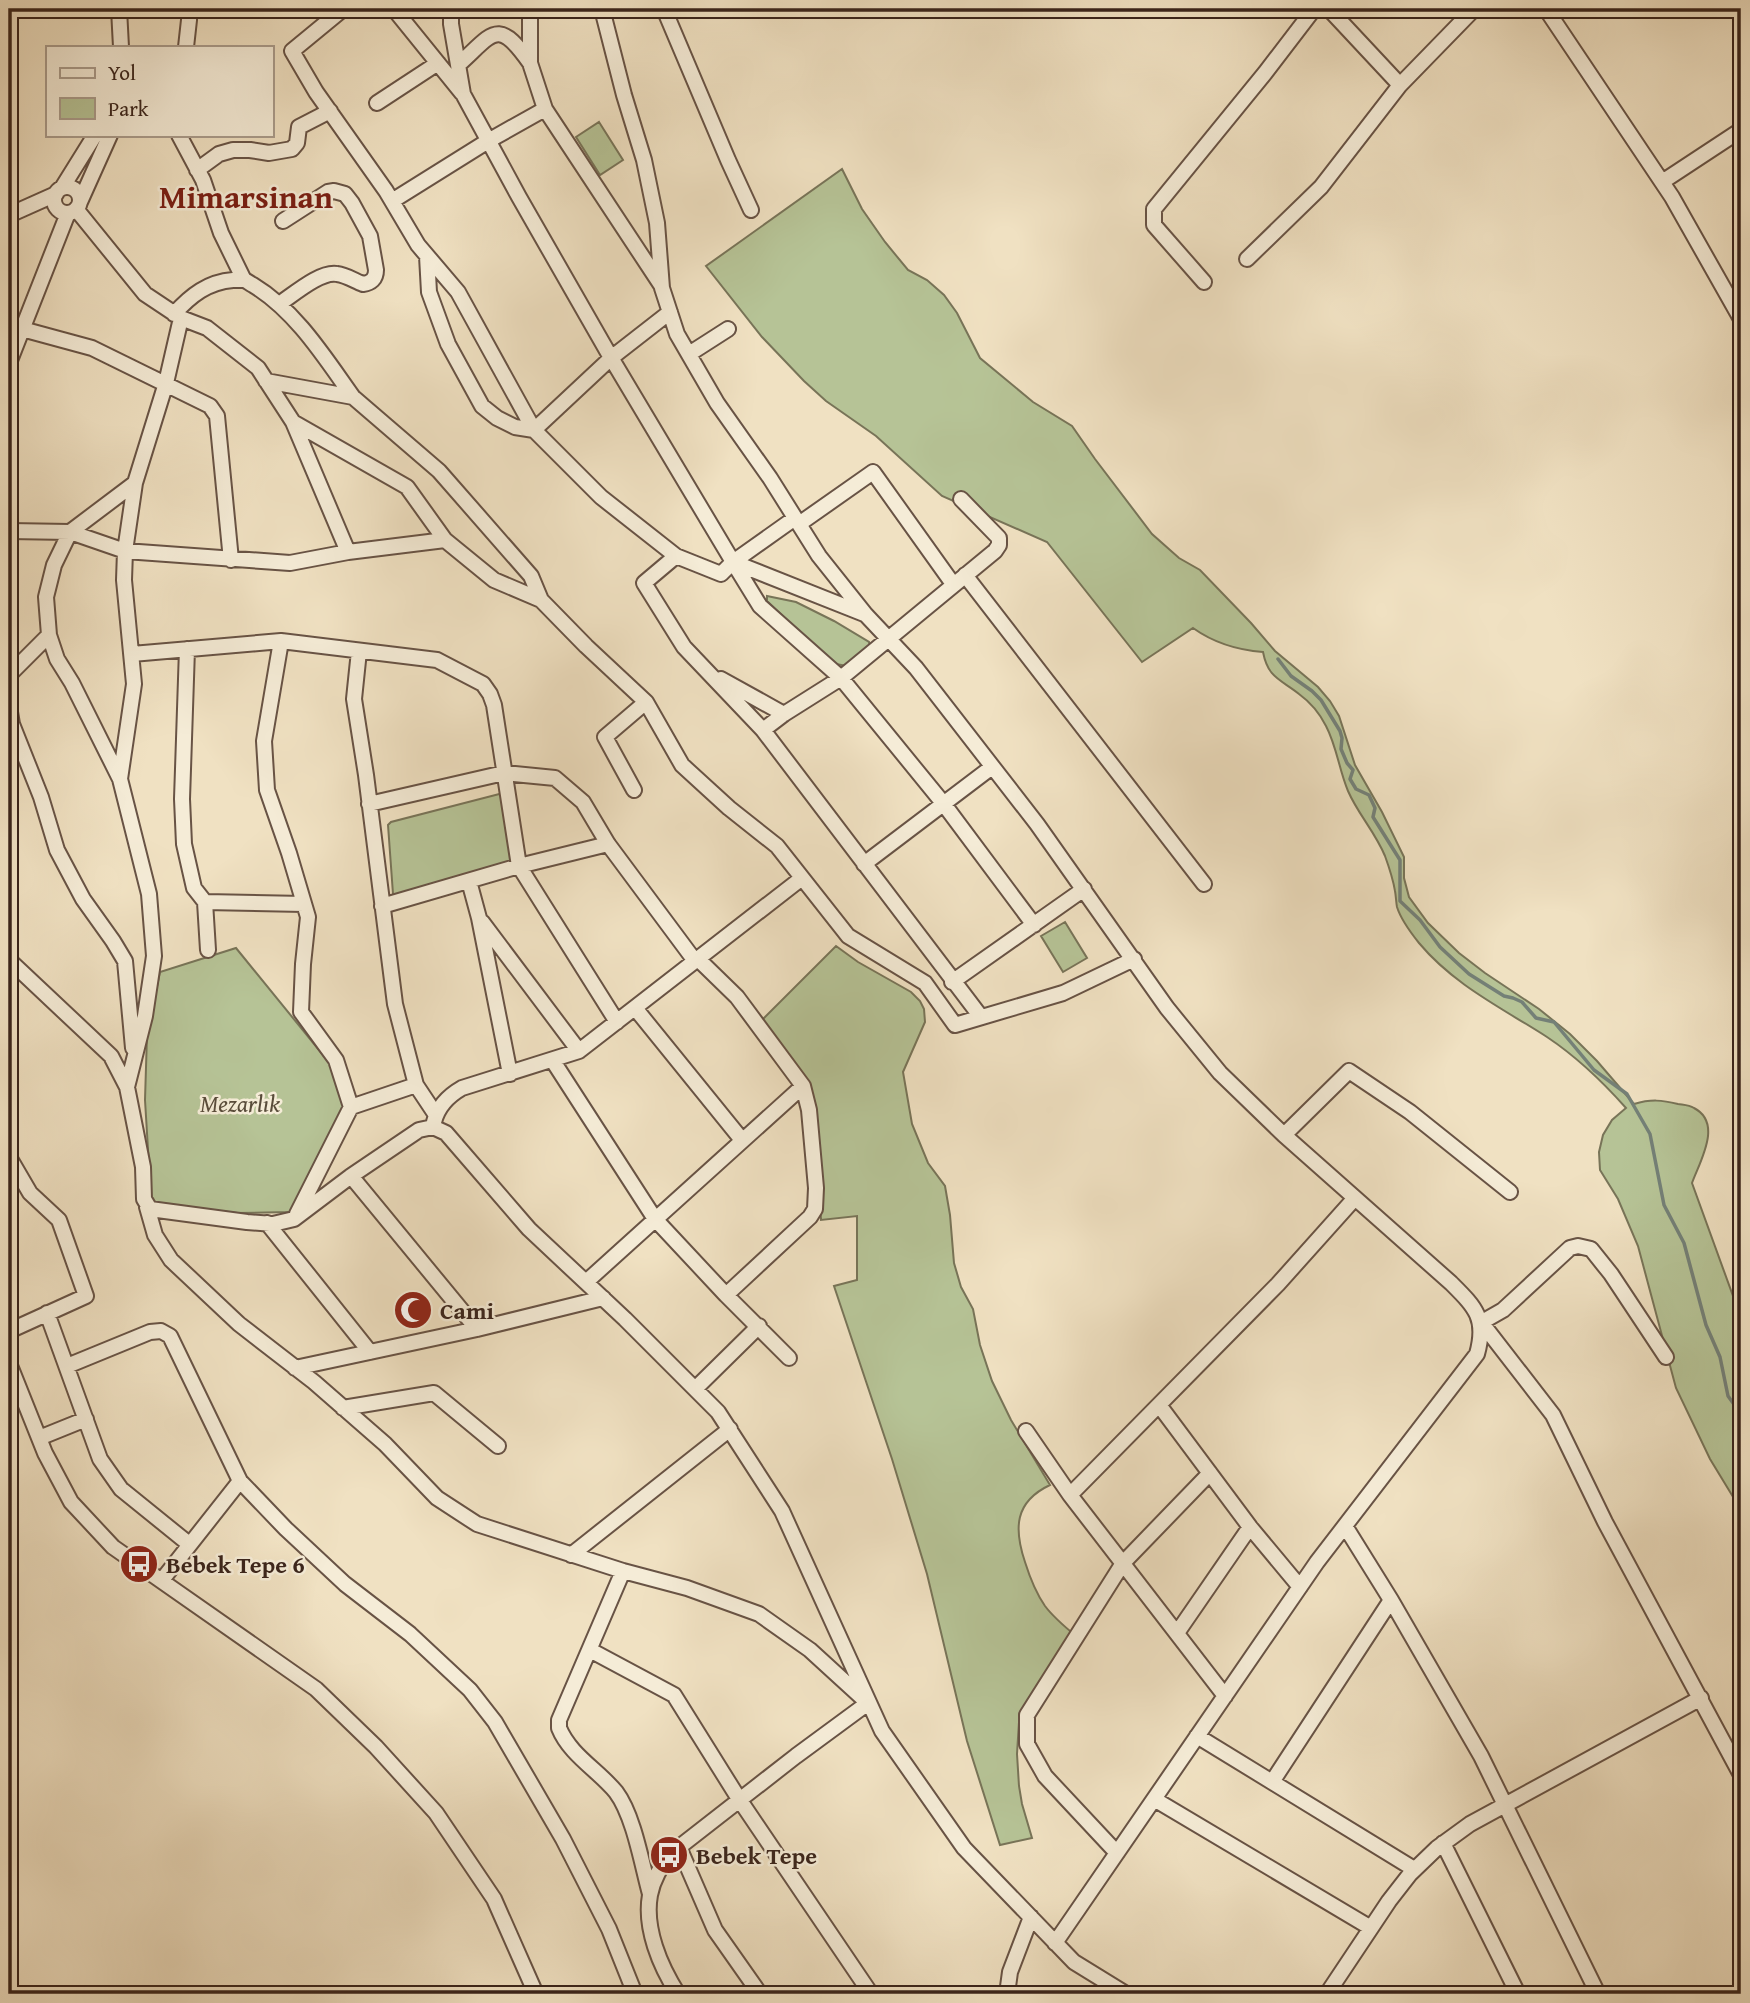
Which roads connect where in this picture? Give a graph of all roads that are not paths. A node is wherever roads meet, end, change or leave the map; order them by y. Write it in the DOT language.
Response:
graph roads {
  1 [pos="119,9"];
  2 [pos="189,9"];
  3 [pos="343,9"];
  4 [pos="385,9"];
  5 [pos="451,9"];
  6 [pos="530,9"];
  7 [pos="601,9"];
  8 [pos="664,9"];
  9 [pos="1314,9"];
  10 [pos="1329,9"];
  11 [pos="1474,9"];
  12 [pos="1546,9"];
  13 [pos="399,14"];
  14 [pos="121,46"];
  15 [pos="186,46"];
  16 [pos="438,63"];
  17 [pos="530,63"];
  18 [pos="458,65"];
  19 [pos="1400,85"];
  20 [pos="463,94"];
  21 [pos="377,103"];
  22 [pos="545,109"];
  23 [pos="330,111"];
  24 [pos="1741,130"];
  25 [pos="94,136"];
  26 [pos="109,136"];
  27 [pos="180,136"];
  28 [pos="488,141"];
  29 [pos="197,170"];
  30 [pos="1662,182"];
  31 [pos="59,191"];
  32 [pos="392,201"];
  33 [pos="72,209"];
  34 [pos="751,209"];
  35 [pos="13,214"];
  36 [pos="283,221"];
  37 [pos="427,256"];
  38 [pos="1247,259"];
  39 [pos="243,280"];
  40 [pos="1204,282"];
  41 [pos="662,288"];
  42 [pos="279,304"];
  43 [pos="670,312"];
  44 [pos="177,316"];
  45 [pos="1741,319"];
  46 [pos="22,329"];
  47 [pos="728,329"];
  48 [pos="10,354"];
  49 [pos="689,354"];
  50 [pos="611,358"];
  51 [pos="266,381"];
  52 [pos="166,383"];
  53 [pos="353,397"];
  54 [pos="293,422"];
  55 [pos="534,430"];
  56 [pos="135,483"];
  57 [pos="961,499"];
  58 [pos="797,521"];
  59 [pos="9,531"];
  60 [pos="70,532"];
  61 [pos="446,540"];
  62 [pos="125,551"];
  63 [pos="348,552"];
  64 [pos="676,556"];
  65 [pos="231,560"];
  66 [pos="733,562"];
  67 [pos="959,580"];
  68 [pos="541,600"];
  69 [pos="866,615"];
  70 [pos="49,635"];
  71 [pos="888,640"];
  72 [pos="281,641"];
  73 [pos="187,649"];
  74 [pos="359,651"];
  75 [pos="132,654"];
  76 [pos="706,671"];
  77 [pos="9,676"];
  78 [pos="841,678"];
  79 [pos="646,702"];
  80 [pos="9,706"];
  81 [pos="784,714"];
  82 [pos="763,730"];
  83 [pos="992,767"];
  84 [pos="504,773"];
  85 [pos="120,779"];
  86 [pos="634,790"];
  87 [pos="943,803"];
  88 [pos="369,804"];
  89 [pos="608,844"];
  90 [pos="864,864"];
  91 [pos="519,866"];
  92 [pos="802,878"];
  93 [pos="469,881"];
  94 [pos="1203,884"];
  95 [pos="1084,889"];
  96 [pos="205,902"];
  97 [pos="304,904"];
  98 [pos="382,906"];
  99 [pos="479,918"];
  100 [pos="1034,925"];
  101 [pos="208,950"];
  102 [pos="1134,959"];
  103 [pos="9,960"];
  104 [pos="696,960"];
  105 [pos="952,982"];
  106 [pos="635,1008"];
  107 [pos="981,1017"];
  108 [pos="617,1022"];
  109 [pos="579,1051"];
  110 [pos="134,1058"];
  111 [pos="553,1061"];
  112 [pos="510,1074"];
  113 [pos="416,1085"];
  114 [pos="803,1086"];
  115 [pos="127,1087"];
  116 [pos="351,1107"];
  117 [pos="434,1121"];
  118 [pos="1284,1135"];
  119 [pos="743,1140"];
  120 [pos="9,1157"];
  121 [pos="351,1176"];
  122 [pos="1510,1192"];
  123 [pos="1355,1198"];
  124 [pos="147,1207"];
  125 [pos="294,1219"];
  126 [pos="655,1219"];
  127 [pos="267,1223"];
  128 [pos="586,1282"];
  129 [pos="726,1294"];
  130 [pos="603,1298"];
  131 [pos="47,1313"];
  132 [pos="1481,1322"];
  133 [pos="758,1326"];
  134 [pos="477,1329"];
  135 [pos="9,1331"];
  136 [pos="370,1352"];
  137 [pos="789,1357"];
  138 [pos="1666,1357"];
  139 [pos="9,1363"];
  140 [pos="67,1366"];
  141 [pos="295,1368"];
  142 [pos="695,1389"];
  143 [pos="1159,1405"];
  144 [pos="343,1408"];
  145 [pos="86,1419"];
  146 [pos="730,1429"];
  147 [pos="1026,1432"];
  148 [pos="39,1438"];
  149 [pos="498,1446"];
  150 [pos="1210,1473"];
  151 [pos="240,1481"];
  152 [pos="1070,1495"];
  153 [pos="1345,1526"];
  154 [pos="1250,1527"];
  155 [pos="189,1544"];
  156 [pos="571,1555"];
  157 [pos="1123,1563"];
  158 [pos="623,1571"];
  159 [pos="162,1580"];
  160 [pos="1300,1587"];
  161 [pos="1391,1600"];
  162 [pos="1177,1633"];
  163 [pos="590,1650"];
  164 [pos="1225,1696"];
  165 [pos="1701,1698"];
  166 [pos="867,1703"];
  167 [pos="1197,1736"];
  168 [pos="1741,1775"];
  169 [pos="1272,1782"];
  170 [pos="739,1799"];
  171 [pos="1154,1799"];
  172 [pos="1506,1804"];
  173 [pos="1443,1843"];
  174 [pos="679,1847"];
  175 [pos="1117,1853"];
  176 [pos="1415,1869"];
  177 [pos="650,1894"];
  178 [pos="1031,1917"];
  179 [pos="1371,1928"];
  180 [pos="1055,1943"];
  181 [pos="536,1994"];
  182 [pos="635,1994"];
  183 [pos="678,1994"];
  184 [pos="760,1994"];
  185 [pos="871,1994"];
  186 [pos="1007,1994"];
  187 [pos="1126,1994"];
  188 [pos="1327,1994"];
  189 [pos="1518,1994"];
  190 [pos="1598,1994"];
  1 -- 14 [label="street"];
  2 -- 15 [label="street"];
  3 -- 23 [label="street"];
  4 -- 13 [label="street"];
  5 -- 18 [label="street"];
  6 -- 17 [label="street"];
  7 -- 41 [label="street"];
  8 -- 34 [label="street"];
  9 -- 40 [label="street"];
  10 -- 19 [label="street"];
  11 -- 19 [label="street"];
  12 -- 30 [label="street"];
  13 -- 16 [label="street"];
  16 -- 20 [label="street"];
  16 -- 21 [label="street"];
  17 -- 18 [label="street"];
  17 -- 22 [label="street"];
  18 -- 20 [label="street"];
  19 -- 38 [label="street"];
  20 -- 28 [label="street"];
  22 -- 28 [label="street"];
  22 -- 41 [label="street"];
  23 -- 29 [label="street"];
  23 -- 32 [label="street"];
  24 -- 30 [label="street"];
  25 -- 31 [label="street"];
  26 -- 33 [label="street"];
  27 -- 29 [label="street"];
  28 -- 32 [label="street"];
  28 -- 50 [label="street"];
  29 -- 39 [label="street"];
  30 -- 45 [label="street"];
  31 -- 33 [label="street"];
  31 -- 33 [label="street"];
  31 -- 35 [label="street"];
  32 -- 37 [label="street"];
  33 -- 35 [label="street"];
  33 -- 44 [label="street"];
  33 -- 46 [label="street"];
  36 -- 42 [label="street"];
  37 -- 55 [label="street"];
  37 -- 55 [label="street"];
  39 -- 42 [label="street"];
  39 -- 44 [label="street"];
  41 -- 43 [label="street"];
  42 -- 53 [label="street"];
  43 -- 49 [label="street"];
  43 -- 50 [label="street"];
  44 -- 51 [label="street"];
  44 -- 52 [label="street"];
  46 -- 48 [label="street"];
  46 -- 52 [label="street"];
  47 -- 49 [label="street"];
  49 -- 58 [label="street"];
  50 -- 55 [label="street"];
  50 -- 66 [label="street"];
  51 -- 53 [label="street"];
  51 -- 54 [label="street"];
  52 -- 56 [label="street"];
  52 -- 65 [label="street"];
  53 -- 68 [label="street"];
  54 -- 61 [label="street"];
  54 -- 63 [label="street"];
  55 -- 64 [label="street"];
  56 -- 60 [label="street"];
  56 -- 62 [label="street"];
  57 -- 67 [label="street"];
  58 -- 66 [label="street"];
  58 -- 67 [label="street"];
  58 -- 69 [label="street"];
  59 -- 60 [label="street"];
  60 -- 62 [label="street"];
  60 -- 70 [label="street"];
  61 -- 63 [label="street"];
  61 -- 68 [label="street"];
  62 -- 65 [label="street"];
  62 -- 75 [label="street"];
  63 -- 65 [label="street"];
  64 -- 66 [label="street"];
  64 -- 76 [label="street"];
  66 -- 69 [label="street"];
  66 -- 78 [label="street"];
  67 -- 71 [label="street"];
  67 -- 94 [label="street"];
  68 -- 79 [label="street"];
  69 -- 71 [label="street"];
  70 -- 77 [label="street"];
  70 -- 85 [label="street"];
  71 -- 78 [label="street"];
  71 -- 83 [label="street"];
  72 -- 73 [label="street"];
  72 -- 74 [label="street"];
  72 -- 97 [label="street"];
  73 -- 75 [label="street"];
  73 -- 96 [label="street"];
  74 -- 84 [label="street"];
  74 -- 88 [label="street"];
  75 -- 85 [label="street"];
  76 -- 81 [label="street"];
  76 -- 82 [label="street"];
  78 -- 81 [label="street"];
  78 -- 87 [label="street"];
  79 -- 86 [label="street"];
  79 -- 92 [label="street"];
  80 -- 110 [label="street"];
  81 -- 82 [label="street"];
  82 -- 90 [label="street"];
  83 -- 87 [label="street"];
  83 -- 95 [label="street"];
  84 -- 88 [label="street"];
  84 -- 89 [label="street"];
  84 -- 91 [label="street"];
  85 -- 110 [label="street"];
  87 -- 90 [label="street"];
  87 -- 100 [label="street"];
  88 -- 98 [label="street"];
  89 -- 91 [label="street"];
  89 -- 104 [label="street"];
  90 -- 105 [label="street"];
  91 -- 93 [label="street"];
  91 -- 108 [label="street"];
  92 -- 104 [label="street"];
  92 -- 107 [label="street"];
  93 -- 98 [label="street"];
  93 -- 99 [label="street"];
  95 -- 100 [label="street"];
  95 -- 102 [label="street"];
  96 -- 97 [label="street"];
  96 -- 101 [label="street"];
  97 -- 116 [label="street"];
  98 -- 113 [label="street"];
  99 -- 109 [label="street"];
  99 -- 112 [label="street"];
  100 -- 105 [label="street"];
  102 -- 107 [label="street"];
  102 -- 118 [label="street"];
  103 -- 115 [label="street"];
  104 -- 106 [label="street"];
  104 -- 114 [label="street"];
  105 -- 107 [label="street"];
  106 -- 108 [label="street"];
  106 -- 119 [label="street"];
  108 -- 109 [label="street"];
  109 -- 111 [label="street"];
  110 -- 115 [label="street"];
  111 -- 112 [label="street"];
  111 -- 126 [label="street"];
  112 -- 117 [label="street"];
  113 -- 116 [label="street"];
  113 -- 117 [label="street"];
  114 -- 119 [label="street"];
  114 -- 129 [label="street"];
  115 -- 124 [label="street"];
  116 -- 125 [label="street"];
  117 -- 121 [label="street"];
  117 -- 128 [label="street"];
  118 -- 122 [label="street"];
  118 -- 123 [label="street"];
  119 -- 126 [label="street"];
  120 -- 131 [label="street"];
  121 -- 125 [label="street"];
  121 -- 134 [label="street"];
  123 -- 132 [label="street"];
  123 -- 143 [label="street"];
  124 -- 127 [label="street"];
  124 -- 141 [label="street"];
  125 -- 127 [label="street"];
  126 -- 128 [label="street"];
  126 -- 129 [label="street"];
  127 -- 136 [label="street"];
  128 -- 130 [label="street"];
  129 -- 133 [label="street"];
  130 -- 134 [label="street"];
  130 -- 142 [label="street"];
  131 -- 135 [label="street"];
  131 -- 140 [label="street"];
  132 -- 138 [label="street"];
  132 -- 153 [label="street"];
  132 -- 165 [label="street"];
  133 -- 137 [label="street"];
  133 -- 142 [label="street"];
  134 -- 136 [label="street"];
  136 -- 141 [label="street"];
  139 -- 148 [label="street"];
  140 -- 145 [label="street"];
  140 -- 151 [label="street"];
  141 -- 144 [label="street"];
  142 -- 146 [label="street"];
  143 -- 150 [label="street"];
  143 -- 152 [label="street"];
  144 -- 149 [label="street"];
  144 -- 156 [label="street"];
  145 -- 148 [label="street"];
  145 -- 155 [label="street"];
  146 -- 156 [label="street"];
  146 -- 166 [label="street"];
  147 -- 152 [label="street"];
  148 -- 159 [label="street"];
  150 -- 154 [label="street"];
  150 -- 157 [label="street"];
  151 -- 155 [label="street"];
  151 -- 182 [label="street"];
  152 -- 157 [label="street"];
  153 -- 160 [label="street"];
  153 -- 161 [label="street"];
  154 -- 160 [label="street"];
  154 -- 162 [label="street"];
  155 -- 159 [label="street"];
  156 -- 158 [label="street"];
  157 -- 162 [label="street"];
  157 -- 175 [label="street"];
  158 -- 163 [label="street"];
  158 -- 166 [label="street"];
  159 -- 181 [label="street"];
  160 -- 164 [label="street"];
  161 -- 169 [label="street"];
  161 -- 172 [label="street"];
  162 -- 164 [label="street"];
  163 -- 170 [label="street"];
  163 -- 177 [label="street"];
  164 -- 167 [label="street"];
  165 -- 168 [label="street"];
  165 -- 172 [label="street"];
  166 -- 170 [label="street"];
  166 -- 178 [label="street"];
  167 -- 169 [label="street"];
  167 -- 171 [label="street"];
  169 -- 176 [label="street"];
  170 -- 174 [label="street"];
  170 -- 185 [label="street"];
  171 -- 175 [label="street"];
  171 -- 179 [label="street"];
  172 -- 173 [label="street"];
  172 -- 190 [label="street"];
  173 -- 176 [label="street"];
  173 -- 189 [label="street"];
  174 -- 177 [label="street"];
  174 -- 184 [label="street"];
  175 -- 180 [label="street"];
  176 -- 179 [label="street"];
  177 -- 183 [label="street"];
  178 -- 180 [label="street"];
  178 -- 186 [label="street"];
  179 -- 188 [label="street"];
  180 -- 187 [label="street"];
}
